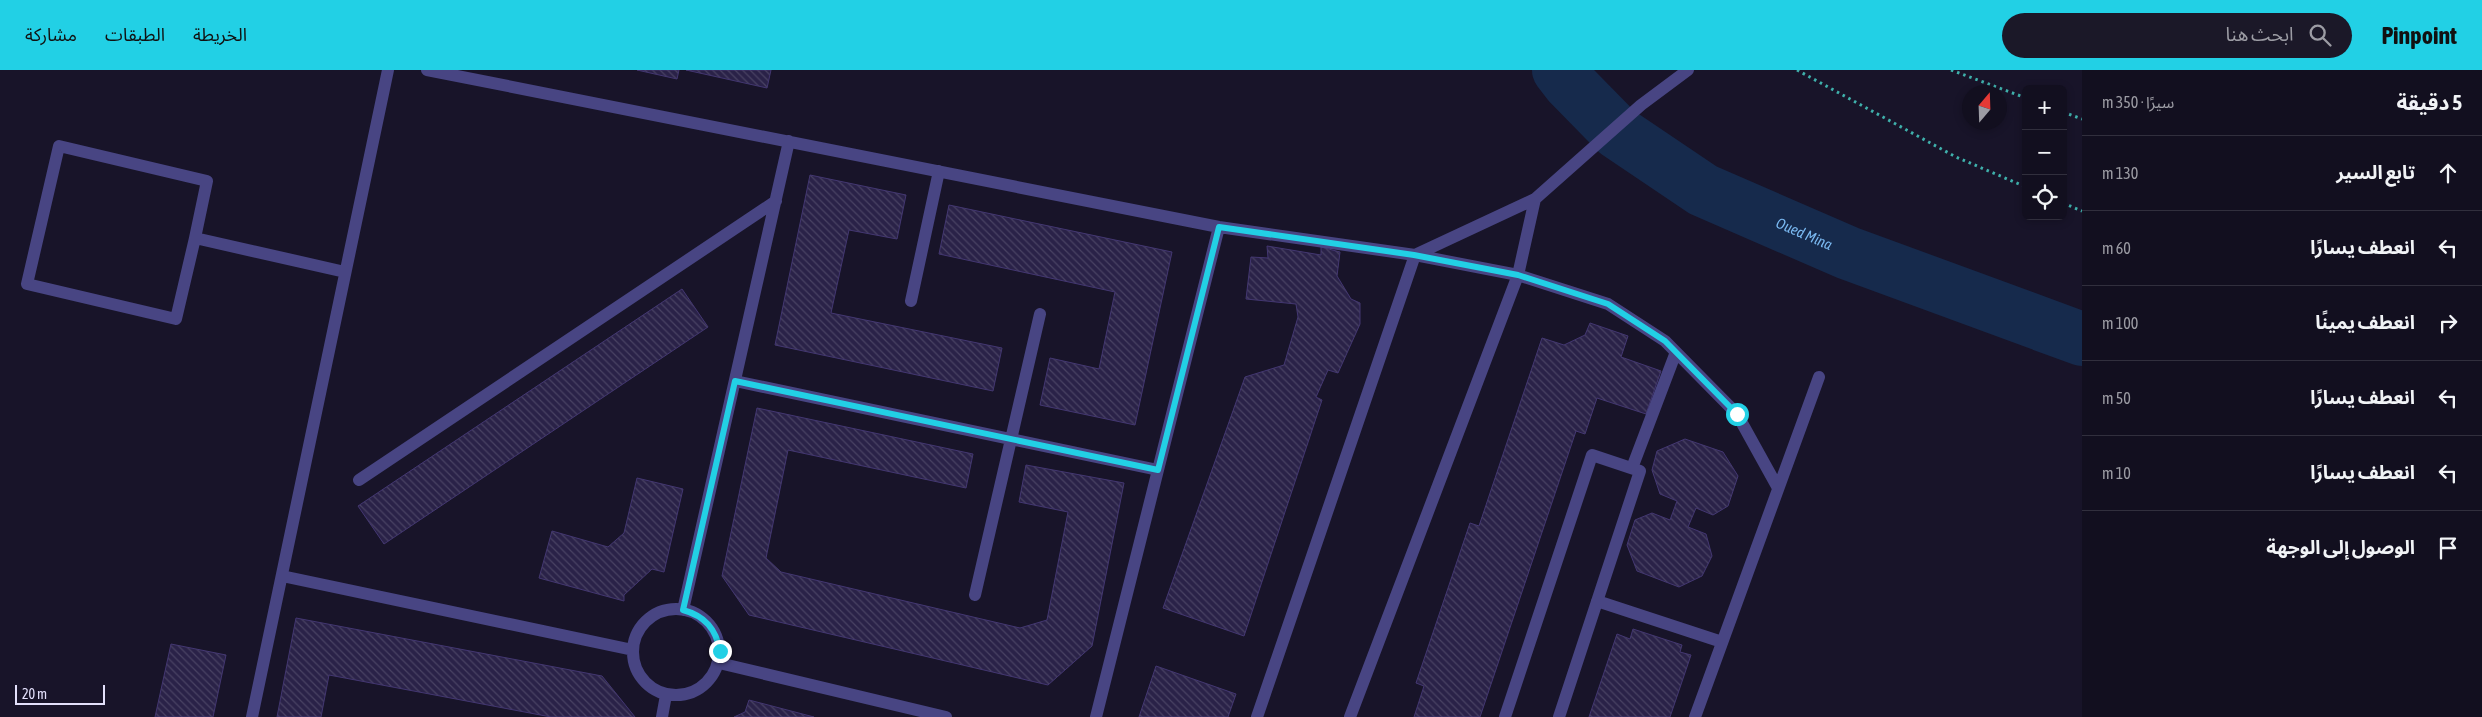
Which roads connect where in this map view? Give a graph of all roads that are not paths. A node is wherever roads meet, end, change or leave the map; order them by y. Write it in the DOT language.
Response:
graph roads {
  1 [pos="388,70"];
  2 [pos="431,70"];
  3 [pos="1688,70"];
  4 [pos="789,142"];
  5 [pos="939,171"];
  6 [pos="1534,199"];
  7 [pos="776,202"];
  8 [pos="1219,227"];
  9 [pos="194,238"];
  10 [pos="1414,255"];
  11 [pos="345,272"];
  12 [pos="1518,275"];
  13 [pos="911,301"];
  14 [pos="1040,314"];
  15 [pos="1676,352"];
  16 [pos="1818,377"];
  17 [pos="735,381"];
  18 [pos="1011,439"];
  19 [pos="1632,468"];
  20 [pos="1158,470"];
  21 [pos="359,480"];
  22 [pos="1778,488"];
  23 [pos="282,576"];
  24 [pos="975,595"];
  25 [pos="1597,601"];
  26 [pos="683,610"];
  27 [pos="1722,642"];
  28 [pos="633,650"];
  29 [pos="719,663"];
  30 [pos="666,694"];
  31 [pos="252,717"];
  32 [pos="662,717"];
  33 [pos="946,717"];
  34 [pos="1096,717"];
  35 [pos="1257,717"];
  36 [pos="1350,717"];
  37 [pos="1505,717"];
  38 [pos="1559,717"];
  39 [pos="1695,717"];
  1 -- 11 [label="street"];
  2 -- 4 [label="street"];
  3 -- 6 [label="street"];
  4 -- 5 [label="street"];
  4 -- 7 [label="street"];
  5 -- 8 [label="street"];
  5 -- 13 [label="street"];
  6 -- 10 [label="street"];
  6 -- 12 [label="street"];
  7 -- 17 [label="street"];
  7 -- 21 [label="street"];
  8 -- 10 [label="street"];
  8 -- 20 [label="street"];
  9 -- 9 [label="street"];
  9 -- 11 [label="street"];
  10 -- 12 [label="street"];
  10 -- 35 [label="street"];
  11 -- 23 [label="street"];
  12 -- 15 [label="street"];
  12 -- 36 [label="street"];
  14 -- 18 [label="street"];
  15 -- 19 [label="street"];
  15 -- 22 [label="street"];
  16 -- 22 [label="street"];
  17 -- 18 [label="street"];
  17 -- 26 [label="street"];
  18 -- 20 [label="street"];
  18 -- 24 [label="street"];
  19 -- 25 [label="street"];
  19 -- 37 [label="street"];
  20 -- 34 [label="street"];
  22 -- 27 [label="street"];
  23 -- 28 [label="street"];
  23 -- 31 [label="street"];
  25 -- 27 [label="street"];
  25 -- 38 [label="street"];
  26 -- 28 [label="street"];
  26 -- 29 [label="street"];
  27 -- 39 [label="street"];
  28 -- 30 [label="street"];
  29 -- 30 [label="street"];
  29 -- 33 [label="street"];
  30 -- 32 [label="street"];
}
